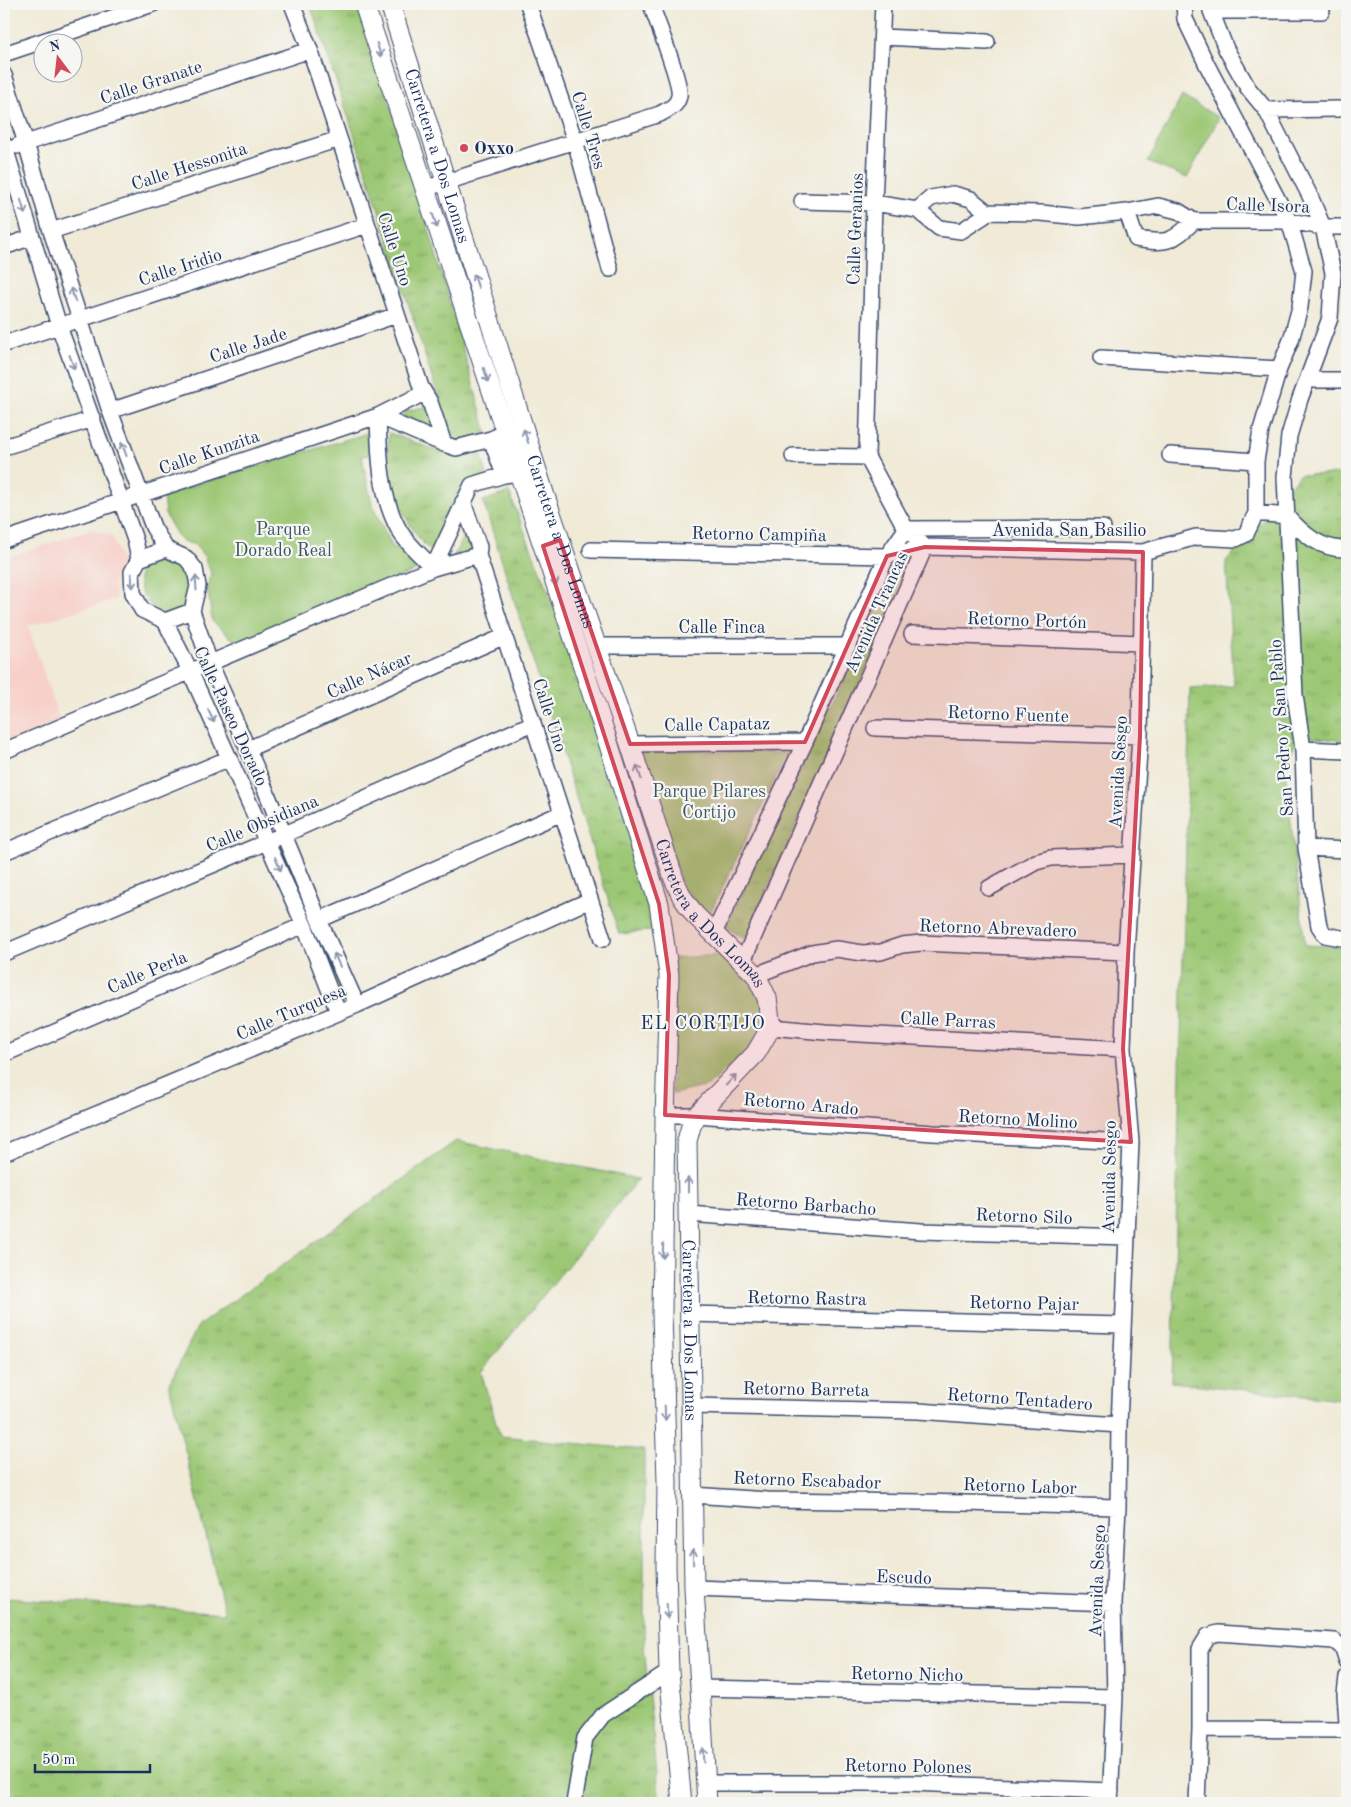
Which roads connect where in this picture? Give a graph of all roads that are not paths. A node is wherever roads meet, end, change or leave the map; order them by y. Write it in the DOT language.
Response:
graph roads {
  1 [pos="153,4"];
  2 [pos="292,4"];
  3 [pos="364,4"];
  4 [pos="390,4"];
  5 [pos="528,4"];
  6 [pos="651,4"];
  7 [pos="883,4"];
  8 [pos="1184,4"];
  9 [pos="1212,8"];
  10 [pos="1322,11"];
  11 [pos="882,37"];
  12 [pos="987,42"];
  13 [pos="310,50"];
  14 [pos="4,54"];
  15 [pos="4,76"];
  16 [pos="1339,109"];
  17 [pos="1266,110"];
  18 [pos="339,139"];
  19 [pos="574,141"];
  20 [pos="26,143"];
  21 [pos="5,148"];
  22 [pos="445,182"];
  23 [pos="424,189"];
  24 [pos="802,201"];
  25 [pos="874,203"];
  26 [pos="917,210"];
  27 [pos="987,212"];
  28 [pos="1127,212"];
  29 [pos="1194,221"];
  30 [pos="1289,222"];
  31 [pos="367,225"];
  32 [pos="1323,226"];
  33 [pos="1345,227"];
  34 [pos="51,231"];
  35 [pos="32,237"];
  36 [pos="4,247"];
  37 [pos="610,269"];
  38 [pos="397,315"];
  39 [pos="81,319"];
  40 [pos="59,326"];
  41 [pos="4,344"];
  42 [pos="1101,358"];
  43 [pos="1279,369"];
  44 [pos="1307,380"];
  45 [pos="1347,380"];
  46 [pos="424,393"];
  47 [pos="110,411"];
  48 [pos="378,416"];
  49 [pos="93,419"];
  50 [pos="498,436"];
  51 [pos="444,444"];
  52 [pos="4,447"];
  53 [pos="1170,455"];
  54 [pos="793,456"];
  55 [pos="867,456"];
  56 [pos="1256,461"];
  57 [pos="511,474"];
  58 [pos="141,495"];
  59 [pos="122,501"];
  60 [pos="463,502"];
  61 [pos="1256,513"];
  62 [pos="1287,516"];
  63 [pos="1103,528"];
  64 [pos="906,529"];
  65 [pos="4,540"];
  66 [pos="552,543"];
  67 [pos="925,547"];
  68 [pos="166,549"];
  69 [pos="1347,549"];
  70 [pos="591,550"];
  71 [pos="1143,552"];
  72 [pos="478,555"];
  73 [pos="887,556"];
  74 [pos="139,559"];
  75 [pos="433,568"];
  76 [pos="192,611"];
  77 [pos="165,621"];
  78 [pos="912,634"];
  79 [pos="505,636"];
  80 [pos="1141,643"];
  81 [pos="597,646"];
  82 [pos="848,646"];
  83 [pos="210,662"];
  84 [pos="190,671"];
  85 [pos="533,723"];
  86 [pos="875,728"];
  87 [pos="1140,736"];
  88 [pos="805,742"];
  89 [pos="630,744"];
  90 [pos="248,749"];
  91 [pos="1303,749"];
  92 [pos="4,751"];
  93 [pos="1347,751"];
  94 [pos="230,758"];
  95 [pos="562,813"];
  96 [pos="283,835"];
  97 [pos="268,841"];
  98 [pos="1306,848"];
  99 [pos="1347,850"];
  100 [pos="4,852"];
  101 [pos="1131,855"];
  102 [pos="989,888"];
  103 [pos="590,900"];
  104 [pos="319,920"];
  105 [pos="304,925"];
  106 [pos="714,933"];
  107 [pos="1347,938"];
  108 [pos="603,939"];
  109 [pos="1126,952"];
  110 [pos="4,953"];
  111 [pos="743,961"];
  112 [pos="756,975"];
  113 [pos="357,1005"];
  114 [pos="338,1012"];
  115 [pos="770,1027"];
  116 [pos="1123,1048"];
  117 [pos="4,1054"];
  118 [pos="665,1115"];
  119 [pos="697,1115"];
  120 [pos="933,1133"];
  121 [pos="1131,1142"];
  122 [pos="4,1153"];
  123 [pos="688,1214"];
  124 [pos="921,1231"];
  125 [pos="1127,1238"];
  126 [pos="689,1314"];
  127 [pos="923,1320"];
  128 [pos="1123,1325"];
  129 [pos="692,1406"];
  130 [pos="918,1411"];
  131 [pos="1119,1425"];
  132 [pos="692,1495"];
  133 [pos="922,1502"];
  134 [pos="1118,1507"];
  135 [pos="694,1588"];
  136 [pos="1112,1603"];
  137 [pos="1347,1662"];
  138 [pos="669,1672"];
  139 [pos="1347,1677"];
  140 [pos="700,1688"];
  141 [pos="1114,1697"];
  142 [pos="1347,1722"];
  143 [pos="1200,1729"];
  144 [pos="1347,1730"];
  145 [pos="705,1783"];
  146 [pos="1110,1797"];
  147 [pos="574,1803"];
  148 [pos="682,1803"];
  149 [pos="707,1803"];
  150 [pos="1197,1803"];
  1 -- 14 [label="street"];
  2 -- 13 [label="street, Calle Uno"];
  3 -- 23 [label="main road, Carretera a Dos Lomas, one-way"];
  4 -- 22 [label="main road, Carretera a Dos Lomas"];
  5 -- 19 [label="street, Calle Tres"];
  6 -- 19 [label="street"];
  7 -- 11 [label="street, Calle Geranios"];
  8 -- 30 [label="street"];
  9 -- 10 [label="street"];
  9 -- 17 [label="street, San Pedro y San Pablo"];
  11 -- 12 [label="street"];
  11 -- 25 [label="street, Calle Geranios"];
  13 -- 18 [label="street, Calle Uno"];
  13 -- 20 [label="street, Calle Granate"];
  15 -- 20 [label="street"];
  16 -- 17 [label="street"];
  17 -- 32 [label="street, San Pedro y San Pablo"];
  18 -- 31 [label="street, Calle Uno"];
  18 -- 34 [label="street, Calle Hessonita"];
  19 -- 22 [label="street"];
  19 -- 37 [label="street, Calle Tres"];
  20 -- 21 [label="street, Calle Granate"];
  20 -- 34 [label="street"];
  21 -- 35 [label="street, one-way"];
  22 -- 23 [label="street"];
  66 -- 22 [label="main road, Carretera a Dos Lomas, one-way"];
  23 -- 50 [label="main road, Carretera a Dos Lomas, one-way"];
  24 -- 25 [label="street"];
  25 -- 26 [label="street"];
  25 -- 55 [label="street, Calle Geranios"];
  26 -- 27 [label="street"];
  26 -- 27 [label="street"];
  27 -- 28 [label="street, Calle Isora"];
  28 -- 29 [label="street, Calle Isora"];
  28 -- 29 [label="street"];
  29 -- 30 [label="street, Calle Isora"];
  30 -- 32 [label="street, Calle Isora"];
  30 -- 43 [label="street"];
  31 -- 38 [label="street, Calle Uno"];
  31 -- 39 [label="street, Calle Iridio"];
  32 -- 33 [label="street, Calle Isora"];
  32 -- 44 [label="street, San Pedro y San Pablo"];
  39 -- 34 [label="street, one-way"];
  35 -- 36 [label="street"];
  35 -- 40 [label="street"];
  38 -- 46 [label="street, Calle Uno"];
  38 -- 47 [label="street, Calle Jade"];
  39 -- 40 [label="street, Calle Iridio"];
  39 -- 47 [label="street"];
  40 -- 41 [label="street, Calle Iridio"];
  40 -- 49 [label="street, one-way"];
  42 -- 43 [label="street"];
  43 -- 56 [label="street"];
  44 -- 45 [label="street"];
  44 -- 62 [label="street, San Pedro y San Pablo"];
  46 -- 48 [label="street, Calle Kunzita"];
  46 -- 51 [label="street, Calle Uno"];
  58 -- 47 [label="street, one-way"];
  48 -- 51 [label="street"];
  48 -- 58 [label="street, Calle Kunzita"];
  48 -- 75 [label="street"];
  49 -- 52 [label="street"];
  49 -- 59 [label="street"];
  50 -- 51 [label="street"];
  50 -- 57 [label="main road, Carretera a Dos Lomas"];
  53 -- 56 [label="street"];
  54 -- 55 [label="street"];
  55 -- 64 [label="street"];
  56 -- 61 [label="street"];
  57 -- 60 [label="street"];
  57 -- 66 [label="main road, Carretera a Dos Lomas"];
  58 -- 59 [label="street, Calle Kunzita"];
  58 -- 68 [label="street"];
  59 -- 65 [label="street, Calle Kunzita"];
  59 -- 74 [label="street"];
  60 -- 72 [label="street, Calle Uno"];
  60 -- 75 [label="street"];
  61 -- 62 [label="street"];
  61 -- 71 [label="street, Avenida San Basilio"];
  62 -- 69 [label="street"];
  62 -- 91 [label="street, San Pedro y San Pablo"];
  63 -- 64 [label="street"];
  64 -- 67 [label="street, Avenida Trancas"];
  64 -- 73 [label="street, Avenida Trancas"];
  66 -- 81 [label="main road, Carretera a Dos Lomas"];
  66 -- 118 [label="main road, Carretera a Dos Lomas, one-way"];
  67 -- 71 [label="street, Avenida San Basilio"];
  67 -- 73 [label="street, Retorno Campiña"];
  67 -- 111 [label="street, Avenida Trancas"];
  68 -- 74 [label="street"];
  76 -- 68 [label="street, one-way"];
  70 -- 73 [label="street, Retorno Campiña"];
  71 -- 80 [label="street, Avenida Sesgo"];
  72 -- 75 [label="street"];
  72 -- 79 [label="street, Calle Uno"];
  73 -- 82 [label="street, Avenida Trancas"];
  74 -- 77 [label="street, one-way"];
  75 -- 83 [label="street"];
  76 -- 77 [label="street"];
  76 -- 83 [label="street, Calle Paseo Dorado"];
  77 -- 84 [label="street, Calle Paseo Dorado"];
  78 -- 80 [label="street, Retorno Portón"];
  79 -- 85 [label="street, Calle Uno"];
  79 -- 90 [label="street, Calle Nácar"];
  80 -- 87 [label="street, Avenida Sesgo"];
  81 -- 82 [label="street, Calle Finca"];
  81 -- 89 [label="main road, Carretera a Dos Lomas"];
  82 -- 88 [label="street, Avenida Trancas"];
  83 -- 84 [label="street"];
  83 -- 90 [label="street, Calle Paseo Dorado"];
  84 -- 92 [label="street"];
  84 -- 94 [label="street, Calle Paseo Dorado, one-way"];
  85 -- 95 [label="street, Calle Uno"];
  85 -- 96 [label="street, Calle Obsidiana"];
  86 -- 87 [label="street, Retorno Fuente"];
  87 -- 101 [label="street, Avenida Sesgo"];
  88 -- 89 [label="street, Calle Capataz"];
  88 -- 106 [label="street, Avenida Trancas"];
  106 -- 89 [label="main road, Carretera a Dos Lomas, one-way"];
  90 -- 96 [label="street, Calle Paseo Dorado"];
  91 -- 93 [label="street"];
  91 -- 98 [label="street, San Pedro y San Pablo"];
  94 -- 97 [label="street, Calle Paseo Dorado"];
  94 -- 100 [label="street"];
  95 -- 103 [label="street, Calle Uno"];
  95 -- 104 [label="street"];
  96 -- 97 [label="street, Calle Obsidiana"];
  96 -- 104 [label="street, Calle Paseo Dorado"];
  97 -- 105 [label="street, Calle Paseo Dorado, one-way"];
  97 -- 110 [label="street, Calle Obsidiana"];
  98 -- 99 [label="street"];
  98 -- 107 [label="street, San Pedro y San Pablo"];
  101 -- 102 [label="street"];
  101 -- 109 [label="street, Avenida Sesgo"];
  103 -- 108 [label="street, Calle Uno"];
  103 -- 113 [label="street, Calle Turquesa"];
  113 -- 104 [label="street, Calle Paseo Dorado, one-way"];
  105 -- 114 [label="street, Calle Paseo Dorado"];
  105 -- 117 [label="street, Calle Perla"];
  106 -- 111 [label="main road, Carretera a Dos Lomas"];
  109 -- 112 [label="street, Retorno Abrevadero"];
  109 -- 116 [label="street, Avenida Sesgo"];
  111 -- 112 [label="main road, Carretera a Dos Lomas"];
  112 -- 115 [label="main road, Carretera a Dos Lomas"];
  113 -- 114 [label="street, Calle Turquesa"];
  114 -- 122 [label="street, Calle Turquesa"];
  115 -- 116 [label="street, Calle Parras"];
  119 -- 115 [label="main road, Carretera a Dos Lomas, one-way"];
  116 -- 121 [label="street, Avenida Sesgo"];
  118 -- 119 [label="street, Retorno Arado"];
  118 -- 138 [label="main road, Carretera a Dos Lomas, one-way"];
  119 -- 120 [label="street, Retorno Arado"];
  123 -- 119 [label="main road, Carretera a Dos Lomas, one-way"];
  120 -- 121 [label="street, Retorno Molino"];
  121 -- 125 [label="street, Avenida Sesgo"];
  123 -- 124 [label="street, Retorno Barbacho"];
  123 -- 126 [label="main road, Carretera a Dos Lomas"];
  124 -- 125 [label="street, Retorno Silo"];
  125 -- 128 [label="street, Avenida Sesgo"];
  126 -- 127 [label="street, Retorno Rastra"];
  126 -- 129 [label="main road, Carretera a Dos Lomas"];
  127 -- 128 [label="street, Retorno Pajar"];
  128 -- 131 [label="street, Avenida Sesgo"];
  129 -- 130 [label="street, Retorno Barreta"];
  129 -- 132 [label="main road, Carretera a Dos Lomas"];
  130 -- 131 [label="street, Retorno Tentadero"];
  131 -- 134 [label="street, Avenida Sesgo"];
  132 -- 133 [label="street, Retorno Escabador"];
  135 -- 132 [label="main road, Carretera a Dos Lomas, one-way"];
  133 -- 134 [label="street, Retorno Labor"];
  134 -- 136 [label="street, Avenida Sesgo"];
  135 -- 136 [label="street, Escudo"];
  135 -- 140 [label="main road, Carretera a Dos Lomas"];
  136 -- 141 [label="street, Avenida Sesgo"];
  137 -- 143 [label="street"];
  138 -- 147 [label="street"];
  138 -- 148 [label="main road, Carretera a Dos Lomas"];
  139 -- 142 [label="street"];
  140 -- 141 [label="street, Retorno Nicho"];
  145 -- 140 [label="main road, Carretera a Dos Lomas, one-way"];
  141 -- 146 [label="street, Avenida Sesgo"];
  143 -- 144 [label="street"];
  143 -- 150 [label="street"];
  145 -- 146 [label="street, Retorno Polones"];
  145 -- 149 [label="main road, Carretera a Dos Lomas"];
}
